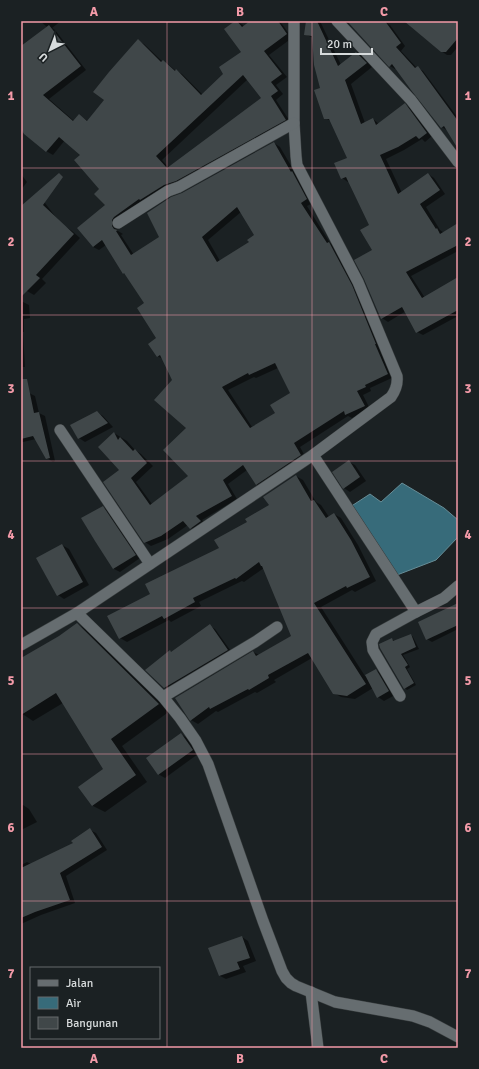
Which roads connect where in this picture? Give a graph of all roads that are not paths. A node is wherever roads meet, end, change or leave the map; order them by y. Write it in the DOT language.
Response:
graph roads {
  1 [pos="294,21"];
  2 [pos="337,21"];
  3 [pos="294,124"];
  4 [pos="458,162"];
  5 [pos="118,223"];
  6 [pos="60,430"];
  7 [pos="313,455"];
  8 [pos="150,564"];
  9 [pos="458,586"];
  10 [pos="77,612"];
  11 [pos="416,612"];
  12 [pos="277,626"];
  13 [pos="21,646"];
  14 [pos="400,696"];
  15 [pos="163,697"];
  16 [pos="311,992"];
  17 [pos="458,1037"];
  18 [pos="318,1048"];
  1 -- 3 [label="street"];
  2 -- 4 [label="street"];
  3 -- 5 [label="street"];
  3 -- 7 [label="street"];
  6 -- 8 [label="street"];
  7 -- 8 [label="street"];
  7 -- 11 [label="street"];
  8 -- 10 [label="street"];
  9 -- 11 [label="street"];
  10 -- 13 [label="street"];
  10 -- 15 [label="street"];
  11 -- 14 [label="street"];
  12 -- 15 [label="street"];
  15 -- 16 [label="street"];
  16 -- 17 [label="street"];
  16 -- 18 [label="street"];
}
